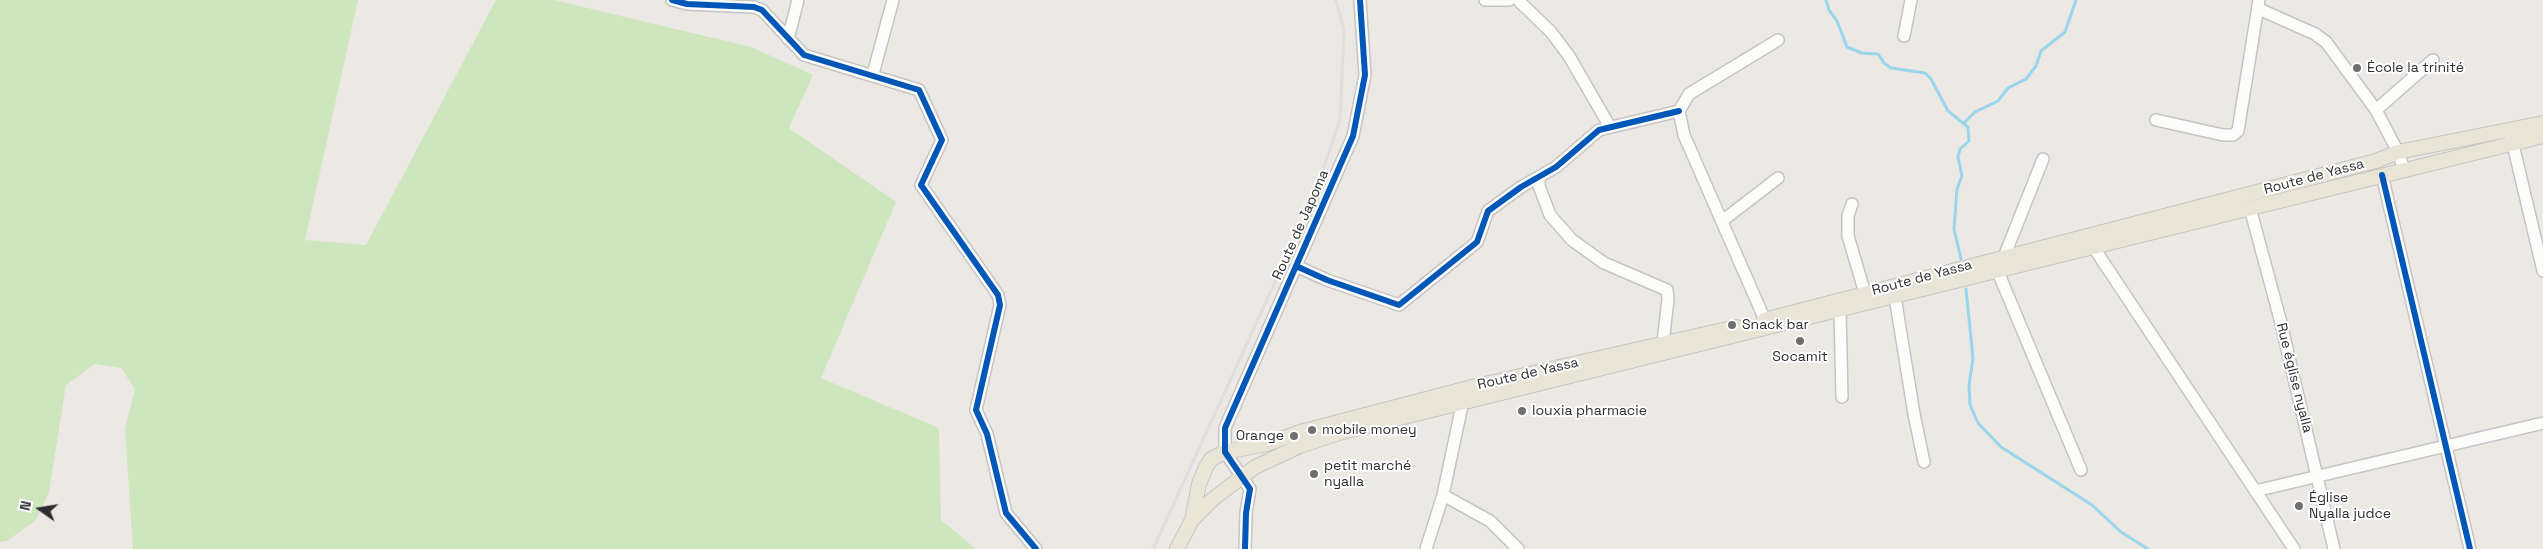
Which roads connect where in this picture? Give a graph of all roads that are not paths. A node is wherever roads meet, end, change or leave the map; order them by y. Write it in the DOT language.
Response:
graph roads {
  1 [pos="672,0"];
  2 [pos="798,0"];
  3 [pos="893,0"];
  4 [pos="1360,0"];
  5 [pos="1485,0"];
  6 [pos="1509,0"];
  7 [pos="1518,0"];
  8 [pos="1911,0"];
  9 [pos="715,2"];
  10 [pos="2258,4"];
  11 [pos="1904,36"];
  12 [pos="788,39"];
  13 [pos="1778,40"];
  14 [pos="2432,60"];
  15 [pos="873,74"];
  16 [pos="2376,110"];
  17 [pos="1679,111"];
  18 [pos="2156,120"];
  19 [pos="2543,122"];
  20 [pos="1610,126"];
  21 [pos="2511,136"];
  22 [pos="2543,136"];
  23 [pos="2398,152"];
  24 [pos="2043,159"];
  25 [pos="2404,170"];
  26 [pos="2382,175"];
  27 [pos="1539,177"];
  28 [pos="1778,178"];
  29 [pos="1852,204"];
  30 [pos="2250,208"];
  31 [pos="1722,221"];
  32 [pos="2090,242"];
  33 [pos="2004,257"];
  34 [pos="1296,266"];
  35 [pos="2543,271"];
  36 [pos="1998,272"];
  37 [pos="1895,297"];
  38 [pos="1866,299"];
  39 [pos="1840,311"];
  40 [pos="1766,325"];
  41 [pos="1663,343"];
  42 [pos="1464,394"];
  43 [pos="1842,397"];
  44 [pos="2543,423"];
  45 [pos="1300,439"];
  46 [pos="2446,446"];
  47 [pos="1225,452"];
  48 [pos="1924,462"];
  49 [pos="2081,470"];
  50 [pos="1243,476"];
  51 [pos="2318,477"];
  52 [pos="2255,491"];
  53 [pos="1443,495"];
  54 [pos="1192,520"];
  55 [pos="1036,549"];
  56 [pos="1177,549"];
  57 [pos="1245,549"];
  58 [pos="1426,549"];
  59 [pos="1518,549"];
  60 [pos="2294,549"];
  61 [pos="2334,549"];
  62 [pos="2470,549"];
  1 -- 9 [label="street"];
  2 -- 12 [label="street"];
  3 -- 15 [label="street"];
  4 -- 34 [label="street, Route de Japoma"];
  5 -- 6 [label="street"];
  7 -- 20 [label="street"];
  8 -- 11 [label="street"];
  9 -- 12 [label="street"];
  10 -- 16 [label="street"];
  10 -- 18 [label="street"];
  12 -- 15 [label="street"];
  13 -- 17 [label="street"];
  14 -- 16 [label="street"];
  15 -- 55 [label="street"];
  16 -- 23 [label="street"];
  17 -- 20 [label="street"];
  17 -- 31 [label="street"];
  19 -- 21 [label="main road, Route de Yassa"];
  20 -- 27 [label="street"];
  21 -- 22 [label="main road, Route de Yassa"];
  21 -- 23 [label="main road, Route de Yassa"];
  21 -- 25 [label="main road, Route de Yassa"];
  21 -- 35 [label="street"];
  23 -- 25 [label="street"];
  23 -- 32 [label="main road, Route de Yassa"];
  24 -- 33 [label="street"];
  25 -- 26 [label="main road, Route de Yassa"];
  26 -- 30 [label="main road, Route de Yassa"];
  26 -- 46 [label="street"];
  27 -- 34 [label="street"];
  27 -- 41 [label="street"];
  28 -- 31 [label="street"];
  29 -- 38 [label="street"];
  30 -- 32 [label="main road, Route de Yassa"];
  30 -- 51 [label="street, Rue église nyalla"];
  31 -- 40 [label="street"];
  32 -- 33 [label="main road, Route de Yassa"];
  32 -- 36 [label="main road, Route de Yassa"];
  32 -- 52 [label="street"];
  33 -- 36 [label="street"];
  33 -- 38 [label="main road, Route de Yassa"];
  34 -- 47 [label="street, Route de Japoma"];
  36 -- 37 [label="main road, Route de Yassa"];
  36 -- 49 [label="street"];
  37 -- 38 [label="main road, Route de Yassa"];
  37 -- 48 [label="street"];
  38 -- 39 [label="main road, Route de Yassa"];
  38 -- 40 [label="main road, Route de Yassa"];
  39 -- 40 [label="main road, Route de Yassa"];
  39 -- 43 [label="street"];
  40 -- 41 [label="main road, Route de Yassa"];
  40 -- 42 [label="main road, Route de Yassa"];
  41 -- 42 [label="main road, Route de Yassa"];
  42 -- 45 [label="main road, Route de Yassa"];
  42 -- 53 [label="street"];
  44 -- 46 [label="street"];
  45 -- 47 [label="main road"];
  45 -- 50 [label="main road"];
  46 -- 51 [label="street"];
  46 -- 62 [label="street"];
  47 -- 50 [label="street"];
  47 -- 54 [label="main road"];
  50 -- 54 [label="main road"];
  50 -- 57 [label="street"];
  51 -- 52 [label="street"];
  51 -- 61 [label="street, Rue église nyalla"];
  52 -- 60 [label="street"];
  53 -- 58 [label="street"];
  53 -- 59 [label="street"];
  54 -- 56 [label="main road"];
}
